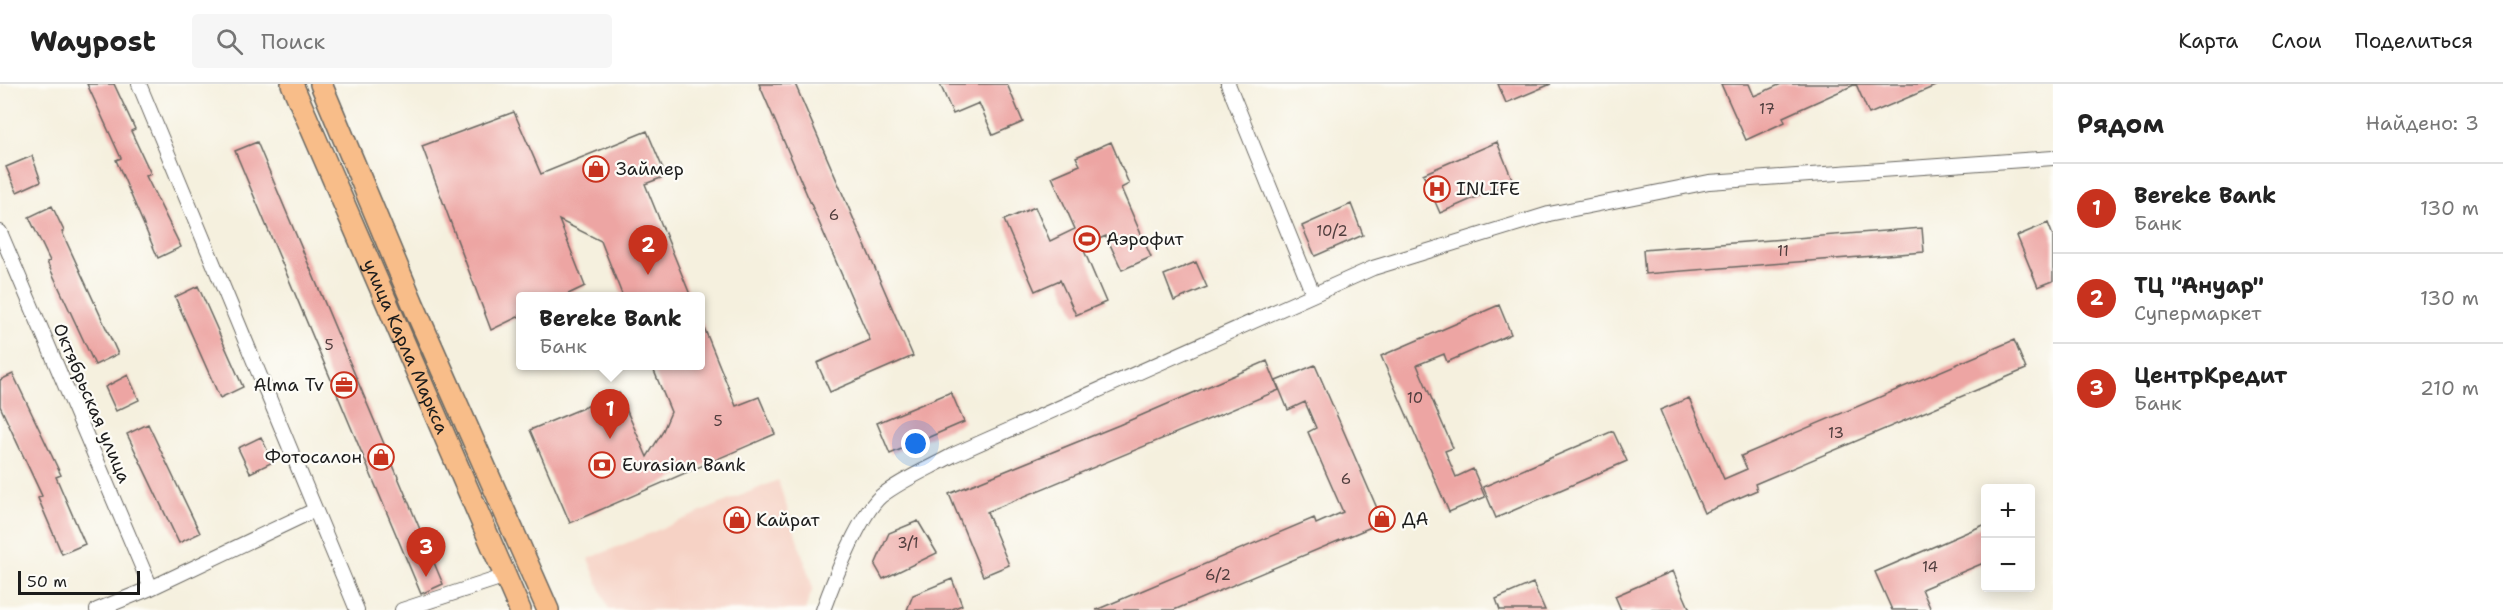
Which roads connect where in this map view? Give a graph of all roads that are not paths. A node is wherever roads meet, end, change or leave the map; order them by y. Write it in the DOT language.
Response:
graph roads {
  1 [pos="139,84"];
  2 [pos="292,84"];
  3 [pos="321,84"];
  4 [pos="1228,84"];
  5 [pos="2053,158"];
  6 [pos="0,232"];
  7 [pos="1312,294"];
  8 [pos="315,510"];
  9 [pos="506,576"];
  10 [pos="151,588"];
  11 [pos="97,610"];
  12 [pos="357,610"];
  13 [pos="402,610"];
  14 [pos="520,610"];
  15 [pos="548,610"];
  16 [pos="823,610"];
  1 -- 8 [label="street"];
  2 -- 9 [label="main road, улица Карла Маркса"];
  3 -- 15 [label="main road, улица Карла Маркса"];
  4 -- 7 [label="street"];
  5 -- 7 [label="street"];
  6 -- 10 [label="street, Октябрьская улица"];
  7 -- 16 [label="street"];
  8 -- 10 [label="street"];
  8 -- 12 [label="street"];
  9 -- 13 [label="street"];
  9 -- 14 [label="main road, улица Карла Маркса"];
  10 -- 11 [label="street"];
}
